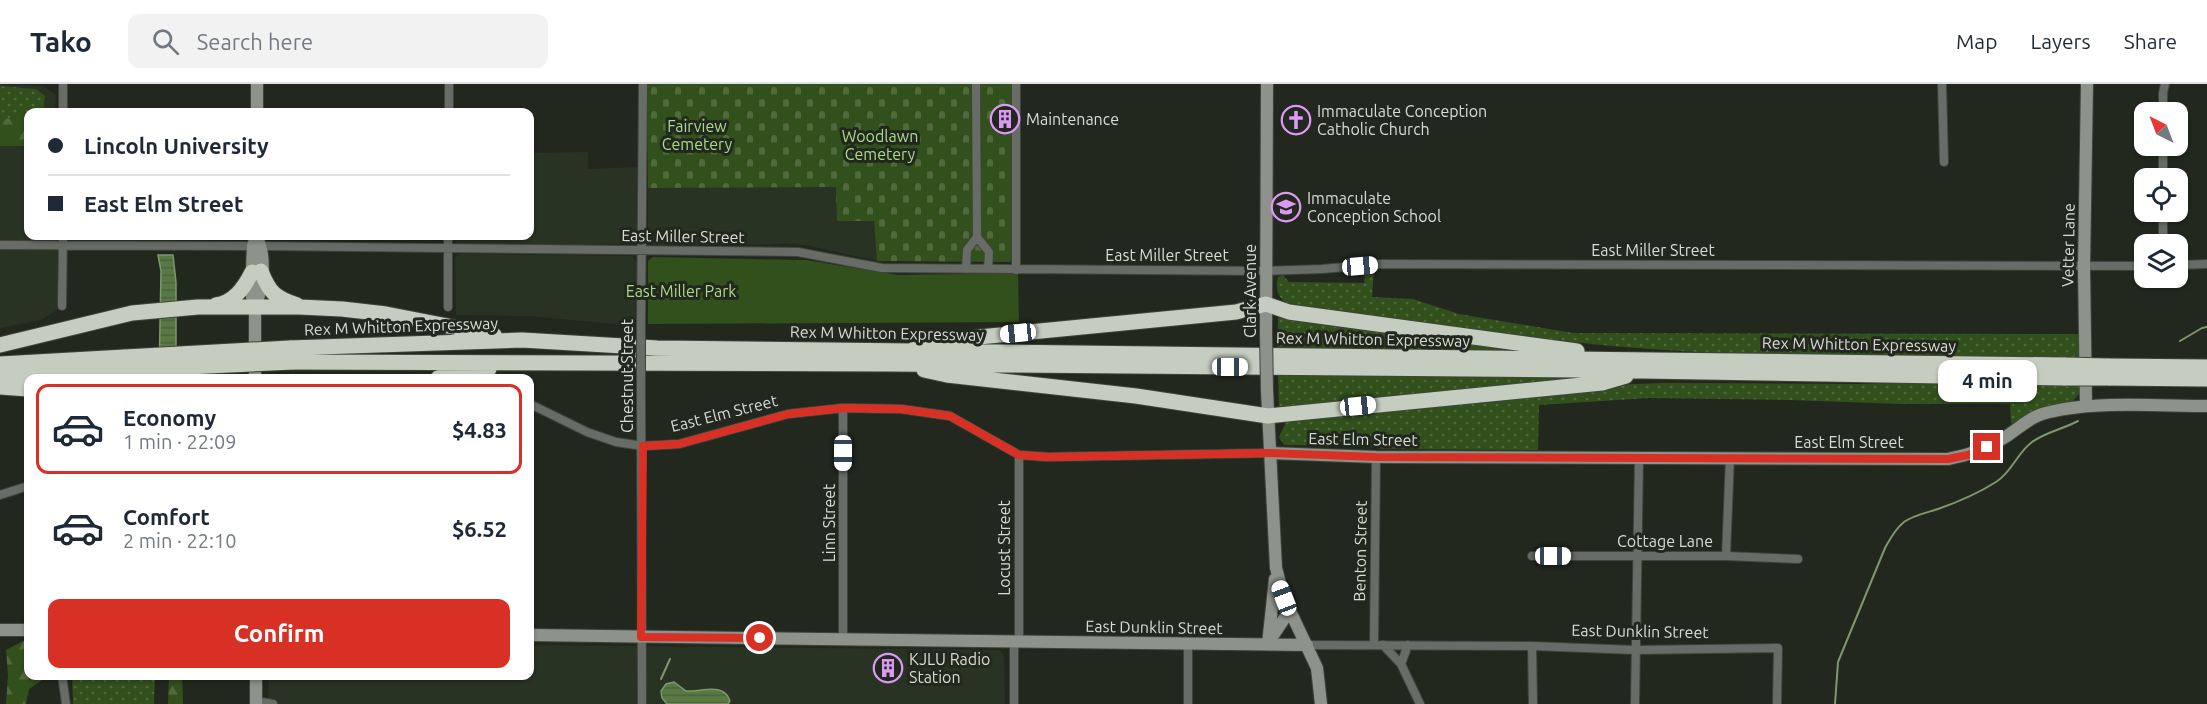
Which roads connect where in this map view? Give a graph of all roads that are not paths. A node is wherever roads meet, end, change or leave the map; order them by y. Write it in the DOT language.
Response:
graph roads {
  1 [pos="63,84"];
  2 [pos="257,84"];
  3 [pos="449,84"];
  4 [pos="643,84"];
  5 [pos="976,84"];
  6 [pos="1016,84"];
  7 [pos="1267,84"];
  8 [pos="1942,84"];
  9 [pos="2087,84"];
  10 [pos="2165,84"];
  11 [pos="2163,102"];
  12 [pos="63,108"];
  13 [pos="257,108"];
  14 [pos="449,108"];
  15 [pos="1944,162"];
  16 [pos="977,237"];
  17 [pos="63,240"];
  18 [pos="448,240"];
  19 [pos="257,241"];
  20 [pos="0,245"];
  21 [pos="63,245"];
  22 [pos="448,249"];
  23 [pos="642,250"];
  24 [pos="2207,264"];
  25 [pos="2188,265"];
  26 [pos="2134,266"];
  27 [pos="2084,267"];
  28 [pos="966,269"];
  29 [pos="988,270"];
  30 [pos="1016,270"];
  31 [pos="1266,271"];
  32 [pos="256,272"];
  33 [pos="1266,304"];
  34 [pos="62,306"];
  35 [pos="201,307"];
  36 [pos="305,307"];
  37 [pos="448,307"];
  38 [pos="255,308"];
  39 [pos="522,340"];
  40 [pos="0,345"];
  41 [pos="860,350"];
  42 [pos="292,355"];
  43 [pos="524,362"];
  44 [pos="892,363"];
  45 [pos="0,364"];
  46 [pos="125,364"];
  47 [pos="1642,366"];
  48 [pos="2207,366"];
  49 [pos="2108,372"];
  50 [pos="36,374"];
  51 [pos="255,374"];
  52 [pos="460,374"];
  53 [pos="24,375"];
  54 [pos="0,378"];
  55 [pos="2207,380"];
  56 [pos="0,387"];
  57 [pos="24,389"];
  58 [pos="534,406"];
  59 [pos="2086,406"];
  60 [pos="2207,406"];
  61 [pos="843,408"];
  62 [pos="1268,416"];
  63 [pos="643,446"];
  64 [pos="1270,453"];
  65 [pos="1019,455"];
  66 [pos="1376,457"];
  67 [pos="1639,458"];
  68 [pos="1730,458"];
  69 [pos="24,487"];
  70 [pos="0,495"];
  71 [pos="1638,555"];
  72 [pos="1532,556"];
  73 [pos="1726,556"];
  74 [pos="1798,559"];
  75 [pos="1276,568"];
  76 [pos="1290,610"];
  77 [pos="0,630"];
  78 [pos="24,630"];
  79 [pos="534,635"];
  80 [pos="641,637"];
  81 [pos="843,639"];
  82 [pos="1016,642"];
  83 [pos="1188,644"];
  84 [pos="1268,644"];
  85 [pos="1307,645"];
  86 [pos="1378,645"];
  87 [pos="1408,645"];
  88 [pos="1532,646"];
  89 [pos="1635,650"];
  90 [pos="1401,664"];
  91 [pos="63,680"];
  92 [pos="256,680"];
  93 [pos="256,702"];
  94 [pos="66,704"];
  95 [pos="273,704"];
  96 [pos="642,704"];
  97 [pos="1014,704"];
  98 [pos="1188,704"];
  99 [pos="1321,704"];
  100 [pos="1420,704"];
  101 [pos="1533,704"];
  102 [pos="1635,704"];
  103 [pos="1777,704"];
  1 -- 12 [label="street"];
  2 -- 13 [label="main road"];
  3 -- 14 [label="street"];
  4 -- 23 [label="street, Chestnut Street"];
  5 -- 16 [label="street"];
  6 -- 30 [label="street"];
  7 -- 31 [label="main road, Clark Avenue"];
  8 -- 15 [label="street"];
  9 -- 27 [label="main road, Vetter Lane"];
  10 -- 11 [label="street"];
  16 -- 28 [label="street"];
  16 -- 29 [label="street"];
  17 -- 21 [label="street"];
  18 -- 22 [label="street"];
  19 -- 21 [label="street, East Miller Street"];
  19 -- 22 [label="street, East Miller Street"];
  19 -- 32 [label="main road"];
  20 -- 21 [label="street, East Miller Street"];
  21 -- 34 [label="street"];
  22 -- 23 [label="street, East Miller Street"];
  22 -- 37 [label="street"];
  23 -- 28 [label="street, East Miller Street"];
  23 -- 63 [label="street, Chestnut Street, bridge"];
  24 -- 25 [label="street"];
  26 -- 27 [label="street, East Miller Street"];
  27 -- 31 [label="street, East Miller Street"];
  27 -- 59 [label="main road, Vetter Lane"];
  28 -- 29 [label="street, East Miller Street"];
  29 -- 30 [label="street, East Miller Street"];
  30 -- 31 [label="street, East Miller Street"];
  31 -- 33 [label="main road, Clark Avenue"];
  32 -- 35 [label="highway"];
  32 -- 36 [label="highway"];
  32 -- 38 [label="main road"];
  33 -- 41 [label="highway"];
  33 -- 47 [label="highway"];
  33 -- 62 [label="main road, Clark Avenue, bridge"];
  35 -- 38 [label="highway"];
  35 -- 40 [label="highway"];
  36 -- 38 [label="highway"];
  36 -- 39 [label="highway"];
  38 -- 51 [label="main road"];
  39 -- 41 [label="highway, Rex M Whitton Expressway"];
  39 -- 42 [label="highway, Rex M Whitton Expressway"];
  41 -- 47 [label="highway, Rex M Whitton Expressway"];
  42 -- 43 [label="highway, Rex M Whitton Expressway"];
  42 -- 46 [label="highway, Rex M Whitton Expressway, bridge"];
  43 -- 44 [label="highway, Rex M Whitton Expressway"];
  43 -- 52 [label="highway"];
  44 -- 47 [label="highway, Rex M Whitton Expressway"];
  44 -- 62 [label="highway"];
  45 -- 46 [label="highway, Rex M Whitton Expressway"];
  46 -- 50 [label="highway, Rex M Whitton Expressway"];
  47 -- 49 [label="highway, Rex M Whitton Expressway, bridge"];
  47 -- 62 [label="highway"];
  48 -- 49 [label="highway, Rex M Whitton Expressway"];
  49 -- 55 [label="highway, Rex M Whitton Expressway"];
  53 -- 54 [label="highway, Rex M Whitton Expressway"];
  56 -- 57 [label="highway"];
  58 -- 63 [label="street, East Elm Street"];
  59 -- 60 [label="main road, East Elm Street"];
  59 -- 68 [label="main road, East Elm Street"];
  61 -- 63 [label="street, East Elm Street"];
  61 -- 65 [label="street, East Elm Street"];
  61 -- 81 [label="street, Linn Street"];
  62 -- 64 [label="main road, Clark Avenue"];
  63 -- 80 [label="street, Chestnut Street"];
  64 -- 65 [label="street, East Elm Street"];
  64 -- 66 [label="main road, East Elm Street"];
  64 -- 75 [label="main road, Clark Avenue"];
  65 -- 82 [label="street, Locust Street"];
  66 -- 67 [label="main road, East Elm Street"];
  66 -- 86 [label="street, Benton Street"];
  67 -- 68 [label="main road, East Elm Street"];
  67 -- 71 [label="street"];
  68 -- 73 [label="street"];
  69 -- 70 [label="street"];
  71 -- 72 [label="street, Cottage Lane"];
  71 -- 73 [label="street, Cottage Lane"];
  71 -- 89 [label="street"];
  73 -- 74 [label="street, Cottage Lane"];
  75 -- 76 [label="main road, Clark Avenue"];
  75 -- 84 [label="main road"];
  76 -- 84 [label="main road"];
  76 -- 85 [label="main road, Clark Avenue"];
  77 -- 78 [label="main road"];
  79 -- 80 [label="main road, East Dunklin Street"];
  80 -- 81 [label="main road, East Dunklin Street"];
  80 -- 96 [label="street, Chestnut Street"];
  81 -- 82 [label="main road, East Dunklin Street"];
  82 -- 83 [label="main road, East Dunklin Street"];
  82 -- 97 [label="street, Locust Street"];
  83 -- 84 [label="main road, East Dunklin Street"];
  83 -- 98 [label="street"];
  84 -- 85 [label="main road, East Dunklin Street"];
  85 -- 86 [label="street, East Dunklin Street"];
  85 -- 99 [label="main road, Clark Avenue"];
  86 -- 87 [label="street, East Dunklin Street"];
  86 -- 90 [label="street"];
  87 -- 88 [label="street, East Dunklin Street"];
  87 -- 90 [label="street"];
  88 -- 89 [label="street, East Dunklin Street"];
  88 -- 101 [label="street"];
  89 -- 102 [label="street"];
  89 -- 103 [label="street, East Dunklin Street"];
  90 -- 100 [label="street"];
  91 -- 94 [label="street"];
  92 -- 93 [label="main road"];
  93 -- 95 [label="street"];
}
